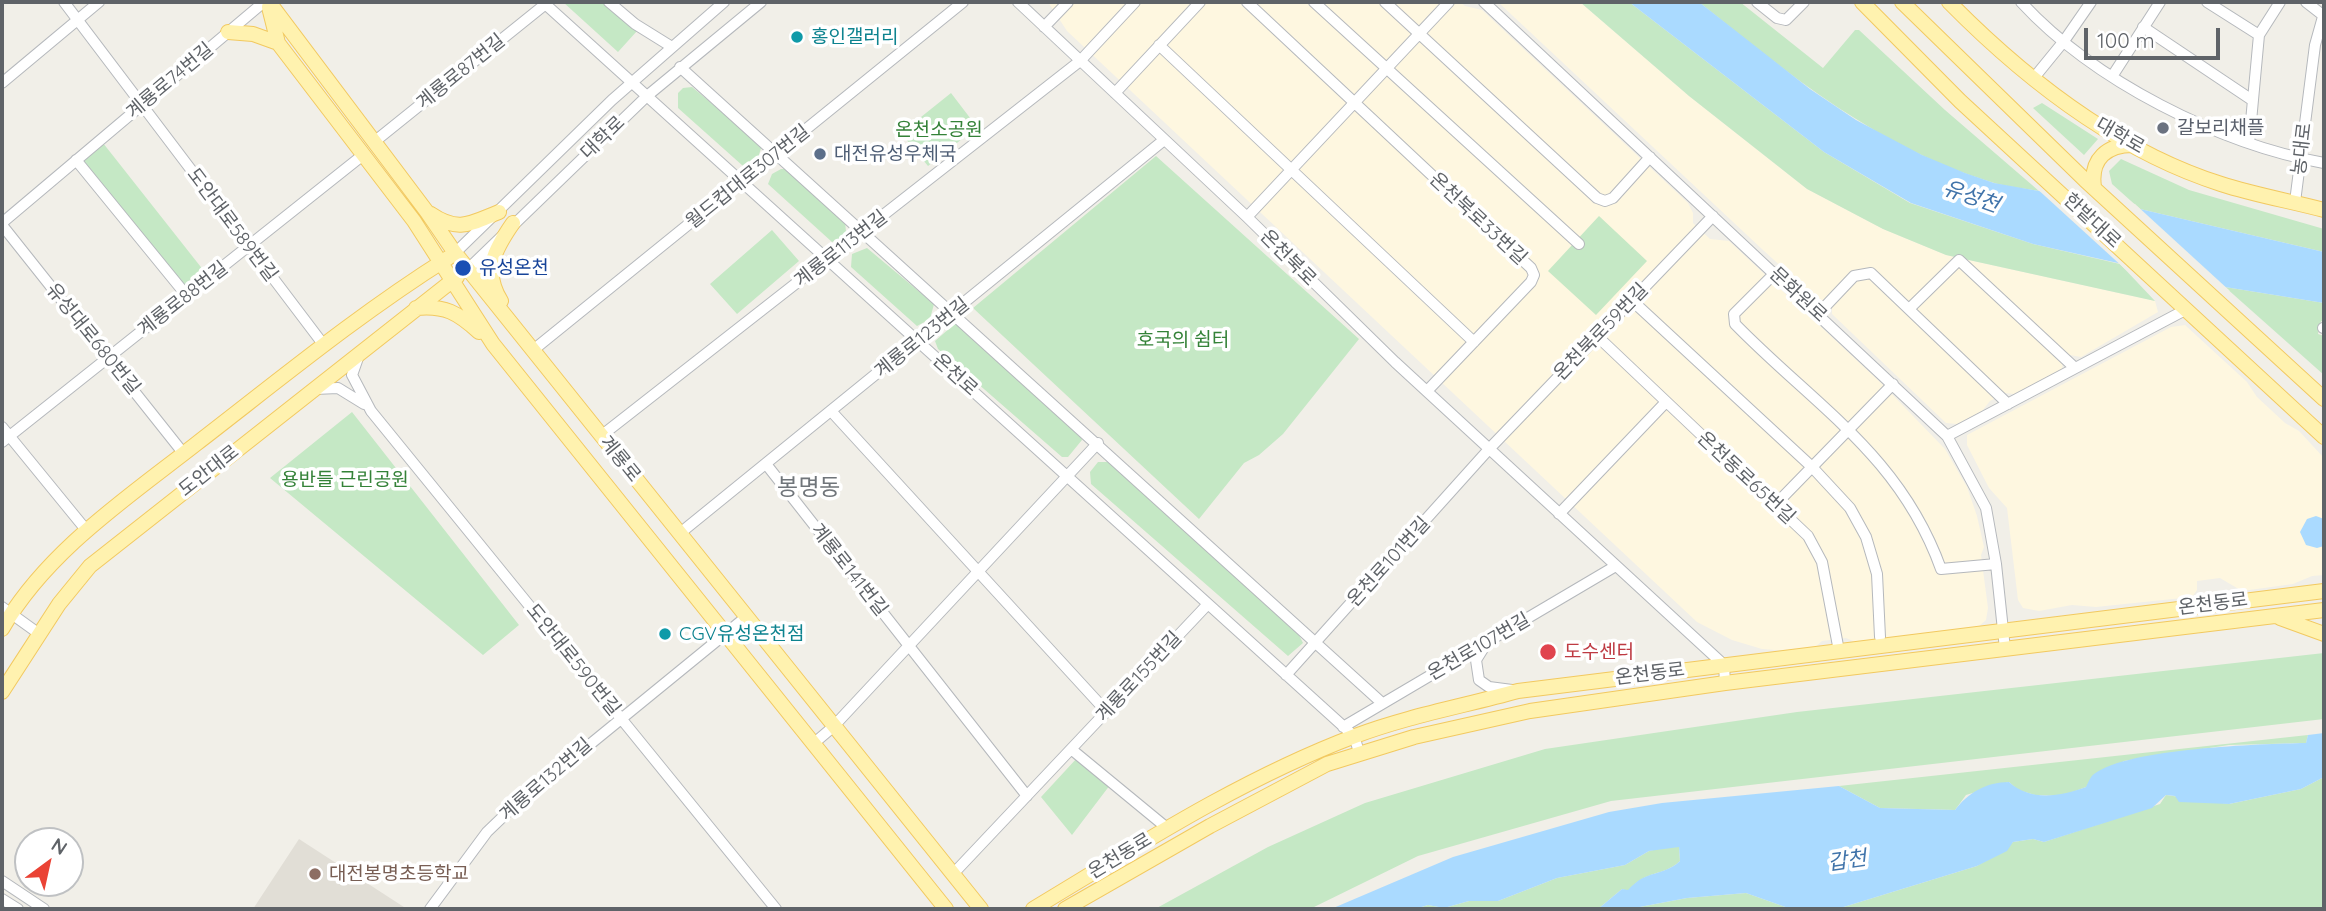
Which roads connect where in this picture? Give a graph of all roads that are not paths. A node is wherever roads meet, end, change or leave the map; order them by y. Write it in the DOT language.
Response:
graph roads {
  1 [pos="64,2"];
  2 [pos="99,2"];
  3 [pos="267,2"];
  4 [pos="546,2"];
  5 [pos="610,2"];
  6 [pos="724,2"];
  7 [pos="761,2"];
  8 [pos="963,2"];
  9 [pos="1017,2"];
  10 [pos="1068,2"];
  11 [pos="1135,2"];
  12 [pos="1200,2"];
  13 [pos="1247,2"];
  14 [pos="1314,2"];
  15 [pos="1385,2"];
  16 [pos="1449,2"];
  17 [pos="1484,2"];
  18 [pos="1757,2"];
  19 [pos="1804,2"];
  20 [pos="1863,2"];
  21 [pos="1902,2"];
  22 [pos="1950,2"];
  23 [pos="2091,2"];
  24 [pos="2160,2"];
  25 [pos="2207,2"];
  26 [pos="2280,2"];
  27 [pos="2305,2"];
  28 [pos="2024,3"];
  29 [pos="2324,15"];
  30 [pos="78,19"];
  31 [pos="1045,27"];
  32 [pos="2143,27"];
  33 [pos="228,32"];
  34 [pos="1418,34"];
  35 [pos="2259,35"];
  36 [pos="2064,41"];
  37 [pos="278,43"];
  38 [pos="1159,45"];
  39 [pos="672,47"];
  40 [pos="1080,61"];
  41 [pos="680,66"];
  42 [pos="1386,69"];
  43 [pos="2113,75"];
  44 [pos="2033,79"];
  45 [pos="2,83"];
  46 [pos="632,83"];
  47 [pos="1115,93"];
  48 [pos="647,96"];
  49 [pos="2252,100"];
  50 [pos="1354,102"];
  51 [pos="143,104"];
  52 [pos="1164,140"];
  53 [pos="374,142"];
  54 [pos="2249,143"];
  55 [pos="2135,145"];
  56 [pos="777,154"];
  57 [pos="363,155"];
  58 [pos="1650,157"];
  59 [pos="2301,159"];
  60 [pos="76,160"];
  61 [pos="2324,163"];
  62 [pos="1291,170"];
  63 [pos="742,181"];
  64 [pos="2090,183"];
  65 [pos="2295,202"];
  66 [pos="2324,210"];
  67 [pos="427,212"];
  68 [pos="499,212"];
  69 [pos="1713,216"];
  70 [pos="1247,218"];
  71 [pos="513,223"];
  72 [pos="2,224"];
  73 [pos="863,232"];
  74 [pos="1579,244"];
  75 [pos="247,248"];
  76 [pos="455,253"];
  77 [pos="827,259"];
  78 [pos="439,263"];
  79 [pos="468,269"];
  80 [pos="1774,274"];
  81 [pos="451,281"];
  82 [pos="187,296"];
  83 [pos="1639,307"];
  84 [pos="415,308"];
  85 [pos="1909,309"];
  86 [pos="2187,309"];
  87 [pos="954,313"];
  88 [pos="1818,314"];
  89 [pos="512,324"];
  90 [pos="1597,336"];
  91 [pos="918,341"];
  92 [pos="1474,342"];
  93 [pos="323,344"];
  94 [pos="494,344"];
  95 [pos="361,351"];
  96 [pos="532,351"];
  97 [pos="108,358"];
  98 [pos="2075,368"];
  99 [pos="1893,384"];
  100 [pos="313,389"];
  101 [pos="1427,391"];
  102 [pos="2324,400"];
  103 [pos="1666,402"];
  104 [pos="2008,404"];
  105 [pos="371,411"];
  106 [pos="831,411"];
  107 [pos="1849,429"];
  108 [pos="4,435"];
  109 [pos="601,436"];
  110 [pos="1947,436"];
  111 [pos="2324,437"];
  112 [pos="1098,443"];
  113 [pos="1490,448"];
  114 [pos="184,454"];
  115 [pos="766,464"];
  116 [pos="1812,467"];
  117 [pos="1068,477"];
  118 [pos="1775,505"];
  119 [pos="1559,514"];
  120 [pos="87,531"];
  121 [pos="680,534"];
  122 [pos="1996,564"];
  123 [pos="1614,567"];
  124 [pos="978,571"];
  125 [pos="2321,590"];
  126 [pos="1208,604"];
  127 [pos="6,610"];
  128 [pos="2324,610"];
  129 [pos="2272,616"];
  130 [pos="746,617"];
  131 [pos="2,629"];
  132 [pos="2003,631"];
  133 [pos="724,633"];
  134 [pos="38,634"];
  135 [pos="2324,634"];
  136 [pos="1880,637"];
  137 [pos="1318,642"];
  138 [pos="1486,642"];
  139 [pos="907,644"];
  140 [pos="2005,649"];
  141 [pos="1839,651"];
  142 [pos="1724,665"];
  143 [pos="1286,675"];
  144 [pos="1725,683"];
  145 [pos="1518,691"];
  146 [pos="2,692"];
  147 [pos="1382,703"];
  148 [pos="1106,712"];
  149 [pos="620,718"];
  150 [pos="833,727"];
  151 [pos="1349,732"];
  152 [pos="813,744"];
  153 [pos="1071,749"];
  154 [pos="1359,752"];
  155 [pos="1027,796"];
  156 [pos="1167,828"];
  157 [pos="953,874"];
  158 [pos="2,881"];
  159 [pos="2,899"];
  160 [pos="18,909"];
  161 [pos="44,909"];
  162 [pos="430,909"];
  163 [pos="776,909"];
  164 [pos="946,909"];
  165 [pos="981,909"];
  166 [pos="1032,909"];
  167 [pos="1065,909"];
  1 -- 30 [label="street, 도안대로589번길"];
  2 -- 30 [label="street"];
  3 -- 33 [label="street, 계룡로74번길"];
  3 -- 37 [label="main road, 계룡로"];
  3 -- 53 [label="main road, 계룡로"];
  4 -- 46 [label="street, 온천로"];
  4 -- 53 [label="street, 계룡로87번길"];
  5 -- 39 [label="street"];
  6 -- 39 [label="street, 대학로"];
  7 -- 41 [label="street, 대학로"];
  8 -- 56 [label="street, 월드컵대로307번길"];
  9 -- 31 [label="street, 온천북로"];
  10 -- 31 [label="street"];
  11 -- 40 [label="street, 계룡로113번길"];
  12 -- 38 [label="street"];
  13 -- 50 [label="street, 온천북로33번길"];
  14 -- 42 [label="street"];
  15 -- 34 [label="street"];
  16 -- 34 [label="street"];
  17 -- 58 [label="street, 문화원로"];
  18 -- 19 [label="street"];
  20 -- 86 [label="main road, 한밭대로"];
  21 -- 64 [label="main road, 한밭대로"];
  22 -- 44 [label="main road, 대학로"];
  23 -- 36 [label="street"];
  24 -- 32 [label="street"];
  25 -- 35 [label="street"];
  26 -- 35 [label="street"];
  27 -- 29 [label="street"];
  28 -- 36 [label="street"];
  29 -- 59 [label="street, 농대로"];
  30 -- 45 [label="street"];
  30 -- 51 [label="street, 도안대로589번길"];
  31 -- 40 [label="street, 온천북로"];
  32 -- 43 [label="street"];
  32 -- 49 [label="street"];
  33 -- 37 [label="main road"];
  33 -- 51 [label="street, 계룡로74번길"];
  34 -- 42 [label="street"];
  34 -- 58 [label="street"];
  35 -- 49 [label="street"];
  36 -- 43 [label="street"];
  36 -- 44 [label="street"];
  37 -- 57 [label="main road, 계룡로"];
  38 -- 47 [label="street"];
  38 -- 62 [label="street"];
  39 -- 46 [label="street, 대학로"];
  40 -- 47 [label="street, 온천북로"];
  40 -- 73 [label="street, 계룡로113번길"];
  41 -- 48 [label="street, 대학로"];
  41 -- 56 [label="street"];
  42 -- 50 [label="street"];
  42 -- 74 [label="street"];
  43 -- 54 [label="street"];
  44 -- 55 [label="main road, 대학로"];
  46 -- 48 [label="street, 온천로"];
  46 -- 68 [label="street, 대학로"];
  47 -- 52 [label="street, 온천북로"];
  48 -- 63 [label="street, 온천로"];
  48 -- 71 [label="street, 대학로"];
  49 -- 54 [label="street"];
  50 -- 62 [label="street"];
  50 -- 92 [label="street, 온천북로33번길"];
  51 -- 60 [label="street, 계룡로74번길"];
  51 -- 75 [label="street, 도안대로589번길"];
  52 -- 70 [label="street, 온천북로"];
  52 -- 87 [label="street, 계룡로123번길"];
  53 -- 67 [label="main road, 계룡로"];
  54 -- 59 [label="street"];
  55 -- 64 [label="main road"];
  55 -- 65 [label="main road, 대학로"];
  56 -- 63 [label="street, 월드컵대로307번길"];
  56 -- 73 [label="street"];
  57 -- 75 [label="street, 계룡로88번길"];
  57 -- 78 [label="main road, 계룡로"];
  58 -- 69 [label="street, 문화원로"];
  59 -- 61 [label="street"];
  59 -- 65 [label="street, 농대로"];
  60 -- 72 [label="street, 계룡로74번길"];
  60 -- 82 [label="street"];
  62 -- 70 [label="street"];
  62 -- 92 [label="street"];
  63 -- 77 [label="street, 온천로"];
  63 -- 96 [label="street, 월드컵대로307번길"];
  64 -- 102 [label="main road, 한밭대로"];
  65 -- 66 [label="main road, 대학로"];
  67 -- 68 [label="main road"];
  67 -- 76 [label="main road, 계룡로"];
  68 -- 76 [label="street, 대학로"];
  69 -- 80 [label="street, 문화원로"];
  69 -- 90 [label="street, 온천북로59번길"];
  70 -- 101 [label="street, 온천북로"];
  71 -- 79 [label="street, 대학로"];
  71 -- 89 [label="main road"];
  72 -- 97 [label="street, 유성대로680번길"];
  73 -- 77 [label="street, 계룡로113번길"];
  73 -- 87 [label="street"];
  75 -- 82 [label="street, 계룡로88번길"];
  75 -- 93 [label="street, 도안대로589번길"];
  76 -- 78 [label="main road, 대학로"];
  76 -- 79 [label="main road, 계룡로"];
  77 -- 91 [label="street, 온천로"];
  77 -- 109 [label="street, 계룡로113번길"];
  78 -- 81 [label="main road, 계룡로"];
  78 -- 93 [label="main road, 도안대로"];
  79 -- 81 [label="main road, 대학로"];
  79 -- 89 [label="main road, 계룡로"];
  80 -- 88 [label="street, 문화원로"];
  80 -- 107 [label="street"];
  81 -- 84 [label="main road, 도안대로"];
  81 -- 94 [label="main road, 계룡로"];
  82 -- 97 [label="street, 계룡로88번길"];
  83 -- 116 [label="street"];
  84 -- 94 [label="main road"];
  84 -- 95 [label="main road, 도안대로"];
  85 -- 88 [label="street"];
  85 -- 98 [label="street"];
  85 -- 104 [label="street"];
  86 -- 98 [label="street"];
  86 -- 111 [label="main road, 한밭대로"];
  87 -- 91 [label="street, 계룡로123번길"];
  87 -- 112 [label="street"];
  88 -- 99 [label="street, 문화원로"];
  89 -- 96 [label="main road, 계룡로"];
  90 -- 103 [label="street, 온천동로65번길"];
  90 -- 113 [label="street, 온천북로59번길"];
  91 -- 106 [label="street, 계룡로123번길"];
  91 -- 117 [label="street, 온천로"];
  92 -- 101 [label="street, 온천북로33번길"];
  93 -- 114 [label="main road, 도안대로"];
  94 -- 133 [label="main road, 계룡로"];
  95 -- 100 [label="main road, 도안대로"];
  95 -- 105 [label="street"];
  96 -- 109 [label="main road, 계룡로"];
  97 -- 108 [label="street, 계룡로88번길"];
  97 -- 114 [label="street, 유성대로680번길"];
  98 -- 104 [label="street"];
  99 -- 107 [label="street"];
  99 -- 110 [label="street, 문화원로"];
  100 -- 105 [label="street"];
  100 -- 134 [label="main road, 도안대로"];
  101 -- 113 [label="street, 온천북로"];
  103 -- 118 [label="street, 온천동로65번길"];
  103 -- 119 [label="street"];
  104 -- 110 [label="street"];
  105 -- 149 [label="street, 도안대로590번길"];
  106 -- 115 [label="street, 계룡로123번길"];
  106 -- 124 [label="street"];
  107 -- 116 [label="street"];
  107 -- 122 [label="street"];
  108 -- 120 [label="street"];
  109 -- 121 [label="main road, 계룡로"];
  110 -- 122 [label="street, 문화원로"];
  112 -- 117 [label="street"];
  112 -- 137 [label="street"];
  113 -- 119 [label="street, 온천북로"];
  113 -- 137 [label="street, 온천로101번길"];
  114 -- 120 [label="main road, 도안대로"];
  115 -- 121 [label="street, 계룡로123번길"];
  115 -- 139 [label="street, 계룡로141번길"];
  116 -- 118 [label="street"];
  116 -- 136 [label="street"];
  117 -- 124 [label="street"];
  117 -- 126 [label="street, 온천로"];
  118 -- 141 [label="street, 온천동로65번길"];
  119 -- 123 [label="street, 온천북로"];
  120 -- 127 [label="main road, 도안대로"];
  121 -- 130 [label="main road, 계룡로"];
  122 -- 132 [label="street, 문화원로"];
  123 -- 138 [label="street, 온천로107번길"];
  123 -- 142 [label="street, 온천북로"];
  124 -- 139 [label="street"];
  124 -- 148 [label="street"];
  125 -- 132 [label="main road, 온천동로"];
  126 -- 143 [label="street, 온천로"];
  126 -- 148 [label="street, 계룡로155번길"];
  127 -- 131 [label="main road, 도안대로"];
  127 -- 134 [label="street"];
  128 -- 129 [label="main road, 온천동로"];
  129 -- 135 [label="main road"];
  129 -- 140 [label="main road, 온천동로"];
  130 -- 133 [label="street, 계룡로132번길"];
  130 -- 150 [label="main road, 계룡로"];
  132 -- 140 [label="street, 문화원로"];
  132 -- 141 [label="main road, 온천동로"];
  133 -- 149 [label="street, 계룡로132번길"];
  133 -- 152 [label="main road, 계룡로"];
  134 -- 146 [label="main road, 도안대로"];
  137 -- 143 [label="street, 온천로101번길"];
  137 -- 147 [label="street"];
  138 -- 145 [label="street"];
  138 -- 147 [label="street, 온천로107번길"];
  139 -- 150 [label="street"];
  139 -- 155 [label="street, 계룡로141번길"];
  140 -- 144 [label="main road, 온천동로"];
  141 -- 142 [label="main road, 온천동로"];
  142 -- 144 [label="street"];
  142 -- 145 [label="main road, 온천동로"];
  143 -- 151 [label="street, 온천로"];
  144 -- 154 [label="main road, 온천동로"];
  145 -- 151 [label="main road, 온천동로"];
  147 -- 151 [label="street, 온천로107번길"];
  148 -- 153 [label="street, 계룡로155번길"];
  149 -- 162 [label="street, 계룡로132번길"];
  149 -- 163 [label="street, 도안대로590번길"];
  150 -- 152 [label="street"];
  150 -- 157 [label="main road, 계룡로"];
  151 -- 154 [label="street"];
  151 -- 156 [label="main road, 온천동로"];
  152 -- 164 [label="main road, 계룡로"];
  153 -- 155 [label="street, 계룡로155번길"];
  153 -- 156 [label="street"];
  154 -- 167 [label="main road, 온천동로"];
  155 -- 157 [label="street, 계룡로155번길"];
  156 -- 166 [label="main road, 온천동로"];
  157 -- 165 [label="main road, 계룡로"];
  158 -- 161 [label="street"];
  159 -- 160 [label="street"];
}
